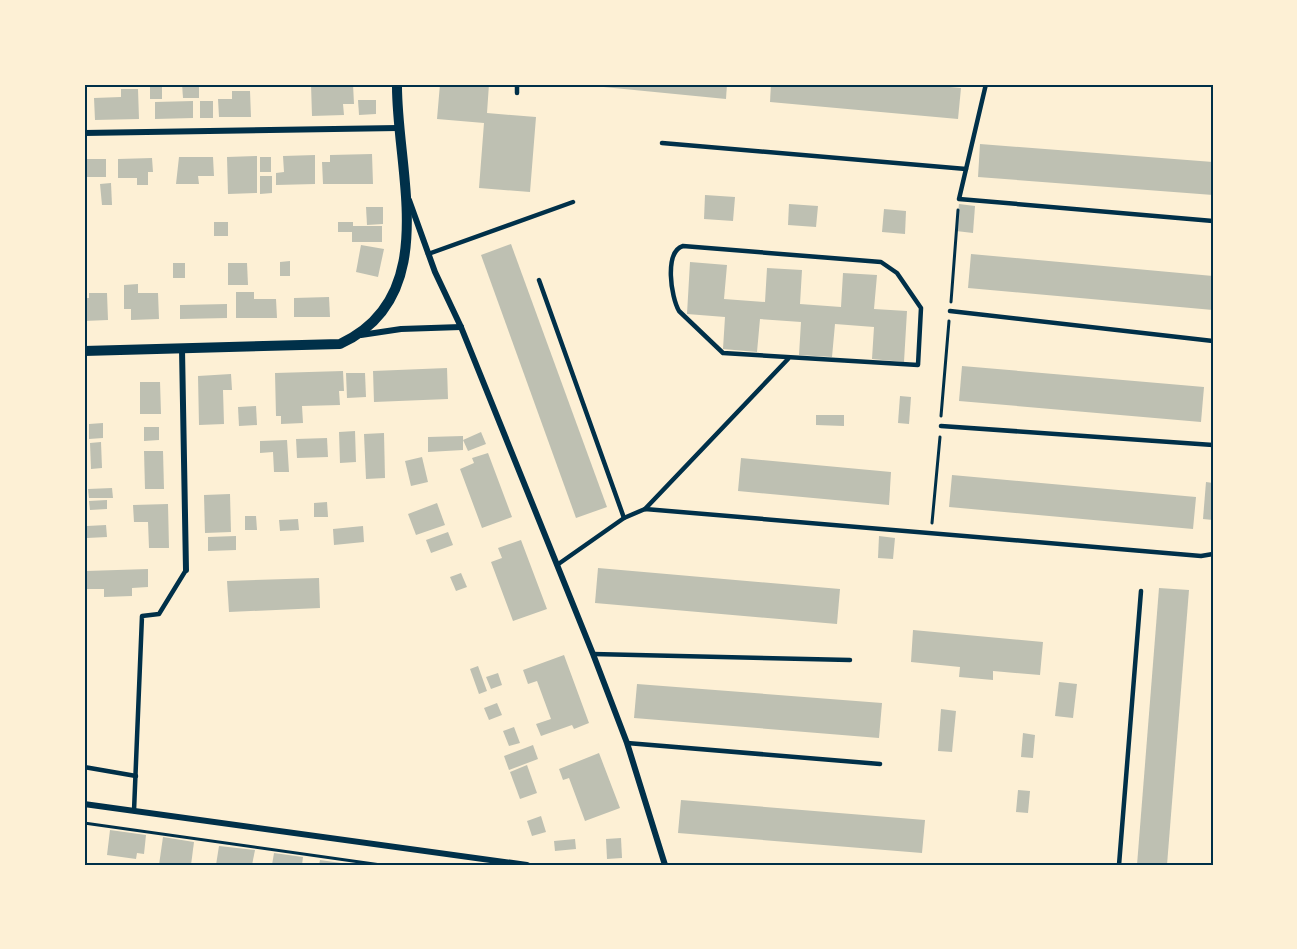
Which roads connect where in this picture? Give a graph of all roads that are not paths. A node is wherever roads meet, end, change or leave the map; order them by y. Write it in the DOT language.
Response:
graph roads {
  1 [pos="396,84"];
  2 [pos="517,84"];
  3 [pos="986,84"];
  4 [pos="517,93"];
  5 [pos="398,128"];
  6 [pos="84,133"];
  7 [pos="662,143"];
  8 [pos="966,170"];
  9 [pos="407,194"];
  10 [pos="573,202"];
  11 [pos="1213,221"];
  12 [pos="428,254"];
  13 [pos="539,280"];
  14 [pos="950,311"];
  15 [pos="461,327"];
  16 [pos="361,335"];
  17 [pos="1213,341"];
  18 [pos="182,349"];
  19 [pos="84,351"];
  20 [pos="788,358"];
  21 [pos="940,426"];
  22 [pos="1213,445"];
  23 [pos="645,509"];
  24 [pos="624,518"];
  25 [pos="1213,554"];
  26 [pos="557,565"];
  27 [pos="186,570"];
  28 [pos="1142,591"];
  29 [pos="593,654"];
  30 [pos="850,660"];
  31 [pos="627,743"];
  32 [pos="880,765"];
  33 [pos="84,767"];
  34 [pos="136,776"];
  35 [pos="84,804"];
  36 [pos="134,811"];
  37 [pos="527,865"];
  38 [pos="664,865"];
  39 [pos="1119,865"];
  1 -- 5 [label="street"];
  2 -- 4 [label="lane"];
  3 -- 8 [label="lane"];
  5 -- 6 [label="street"];
  5 -- 9 [label="street"];
  7 -- 8 [label="lane"];
  8 -- 11 [label="lane"];
  9 -- 12 [label="street"];
  9 -- 16 [label="street"];
  10 -- 12 [label="lane"];
  12 -- 15 [label="street"];
  13 -- 24 [label="lane"];
  14 -- 17 [label="lane"];
  15 -- 16 [label="street"];
  15 -- 26 [label="street"];
  16 -- 18 [label="street"];
  18 -- 19 [label="street"];
  18 -- 27 [label="street"];
  20 -- 20 [label="lane"];
  20 -- 23 [label="lane"];
  21 -- 22 [label="lane"];
  23 -- 24 [label="lane"];
  23 -- 25 [label="lane"];
  24 -- 26 [label="lane"];
  26 -- 29 [label="street"];
  27 -- 34 [label="lane"];
  28 -- 39 [label="lane"];
  29 -- 30 [label="lane"];
  29 -- 31 [label="street"];
  31 -- 32 [label="lane"];
  31 -- 38 [label="street"];
  33 -- 34 [label="lane"];
  34 -- 36 [label="lane"];
  35 -- 36 [label="street"];
  36 -- 37 [label="street"];
}
